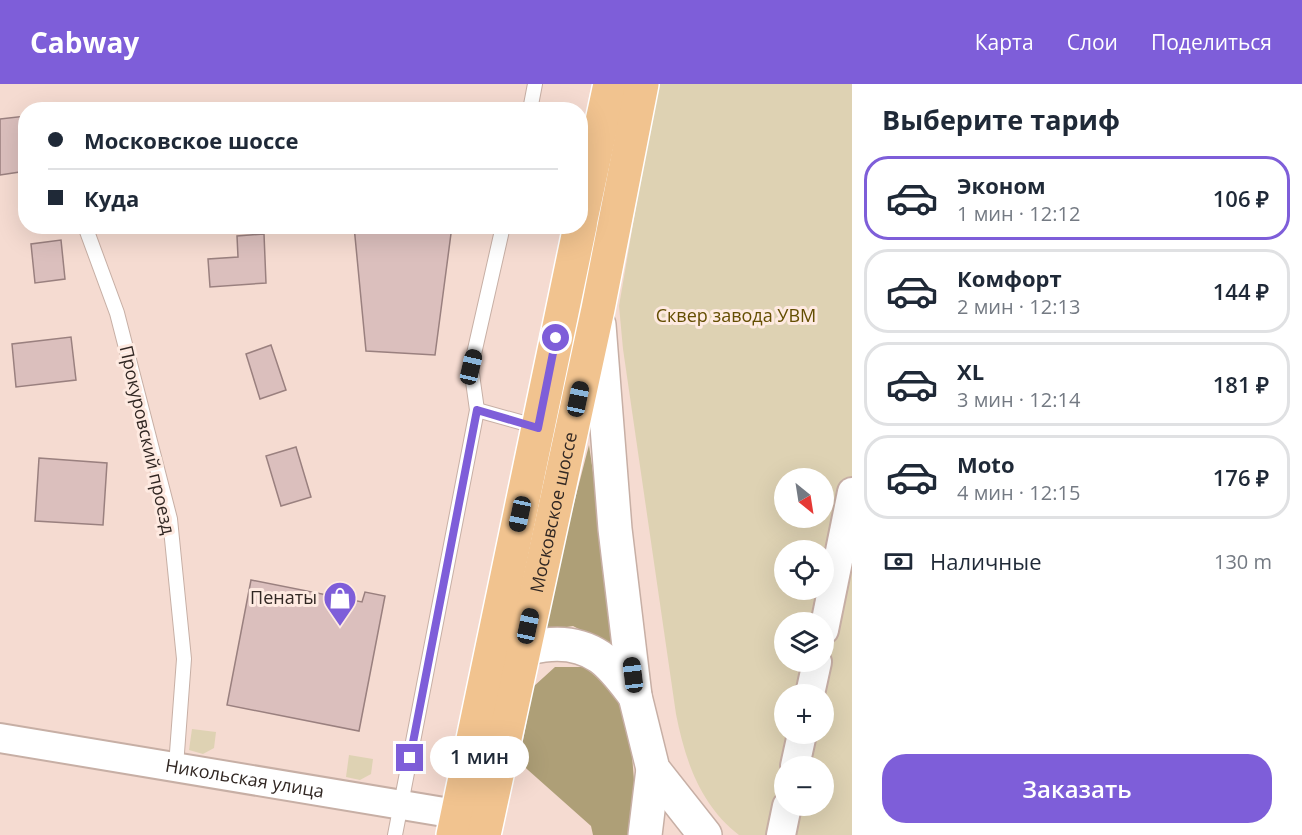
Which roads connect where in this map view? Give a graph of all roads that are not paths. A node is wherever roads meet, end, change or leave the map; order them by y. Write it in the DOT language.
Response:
graph roads {
  1 [pos="536,84"];
  2 [pos="610,84"];
  3 [pos="642,84"];
  4 [pos="532,102"];
  5 [pos="588,187"];
  6 [pos="88,234"];
  7 [pos="501,234"];
  8 [pos="578,234"];
  9 [pos="598,309"];
  10 [pos="477,410"];
  11 [pos="538,428"];
  12 [pos="852,492"];
  13 [pos="828,612"];
  14 [pos="523,648"];
  15 [pos="489,664"];
  16 [pos="635,696"];
  17 [pos="0,738"];
  18 [pos="176,766"];
  19 [pos="653,769"];
  20 [pos="401,805"];
  21 [pos="785,816"];
  22 [pos="471,826"];
  23 [pos="395,835"];
  24 [pos="645,835"];
  25 [pos="705,835"];
  26 [pos="781,835"];
  1 -- 4 [label="lane"];
  2 -- 5 [label="main road, Московское шоссе"];
  3 -- 9 [label="main road, Московское шоссе"];
  6 -- 18 [label="lane, Прокуровский проезд"];
  7 -- 10 [label="lane"];
  8 -- 11 [label="main road, Московское шоссе"];
  9 -- 14 [label="main road, Московское шоссе"];
  9 -- 16 [label="main road"];
  10 -- 11 [label="lane"];
  10 -- 20 [label="lane"];
  11 -- 15 [label="main road, Московское шоссе"];
  12 -- 13 [label="street"];
  14 -- 15 [label="main road"];
  14 -- 16 [label="main road"];
  14 -- 22 [label="main road, Московское шоссе"];
  15 -- 22 [label="main road, Московское шоссе"];
  16 -- 19 [label="main road"];
  17 -- 18 [label="street, Никольская улица"];
  18 -- 20 [label="street, Никольская улица"];
  19 -- 24 [label="main road"];
  19 -- 25 [label="main road"];
  20 -- 22 [label="street, Никольская улица"];
  20 -- 23 [label="lane"];
  21 -- 26 [label="street"];
}
